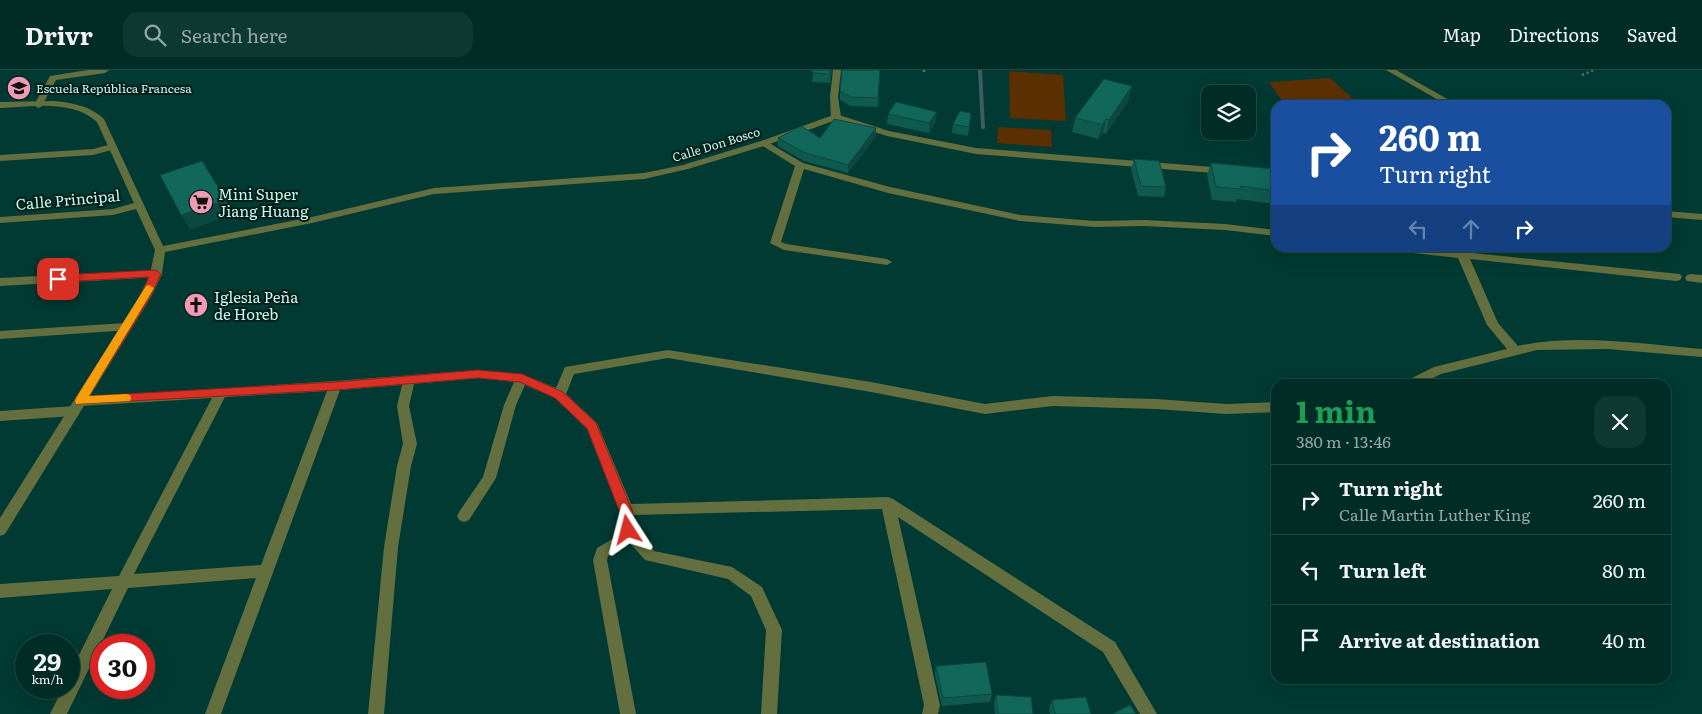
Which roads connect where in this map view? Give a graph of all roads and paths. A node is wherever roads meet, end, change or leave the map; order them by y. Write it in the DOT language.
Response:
graph roads {
  1 [pos="105,70"];
  2 [pos="837,70"];
  3 [pos="1390,70"];
  4 [pos="1594,70"];
  5 [pos="1582,75"];
  6 [pos="1445,100"];
  7 [pos="38,104"];
  8 [pos="0,105"];
  9 [pos="836,117"];
  10 [pos="764,143"];
  11 [pos="112,147"];
  12 [pos="0,158"];
  13 [pos="800,165"];
  14 [pos="1237,172"];
  15 [pos="139,205"];
  16 [pos="1671,214"];
  17 [pos="1702,217"];
  18 [pos="0,220"];
  19 [pos="1271,232"];
  20 [pos="160,250"];
  21 [pos="1429,252"];
  22 [pos="1463,256"];
  23 [pos="887,262"];
  24 [pos="156,274"];
  25 [pos="1676,277"];
  26 [pos="0,282"];
  27 [pos="126,327"];
  28 [pos="0,335"];
  29 [pos="1515,351"];
  30 [pos="1702,353"];
  31 [pos="522,378"];
  32 [pos="1420,379"];
  33 [pos="410,380"];
  34 [pos="335,386"];
  35 [pos="221,392"];
  36 [pos="559,395"];
  37 [pos="77,406"];
  38 [pos="1271,407"];
  39 [pos="0,416"];
  40 [pos="888,503"];
  41 [pos="626,510"];
  42 [pos="464,516"];
  43 [pos="0,530"];
  44 [pos="632,535"];
  45 [pos="266,571"];
  46 [pos="124,580"];
  47 [pos="0,591"];
  48 [pos="58,714"];
  49 [pos="213,714"];
  50 [pos="376,714"];
  51 [pos="628,714"];
  52 [pos="769,714"];
  53 [pos="930,714"];
  54 [pos="1149,714"];
  1 -- 7 [label="street"];
  2 -- 9 [label="street"];
  3 -- 6 [label="street"];
  4 -- 5 [label="path"];
  7 -- 8 [label="street"];
  7 -- 11 [label="street"];
  9 -- 10 [label="street, Calle Don Bosco"];
  9 -- 14 [label="street"];
  10 -- 13 [label="street"];
  10 -- 20 [label="street, Calle Don Bosco"];
  11 -- 12 [label="street"];
  11 -- 15 [label="street"];
  13 -- 19 [label="street"];
  13 -- 23 [label="street"];
  15 -- 18 [label="street, Calle Principal"];
  15 -- 20 [label="street"];
  16 -- 17 [label="street"];
  20 -- 24 [label="street"];
  21 -- 22 [label="street"];
  22 -- 25 [label="street"];
  22 -- 29 [label="street"];
  24 -- 26 [label="street"];
  24 -- 27 [label="street"];
  27 -- 28 [label="street"];
  27 -- 37 [label="street"];
  29 -- 30 [label="street"];
  29 -- 32 [label="street"];
  31 -- 33 [label="street"];
  31 -- 36 [label="street"];
  31 -- 42 [label="street"];
  33 -- 34 [label="street"];
  33 -- 50 [label="street"];
  34 -- 35 [label="street"];
  34 -- 45 [label="street"];
  35 -- 37 [label="street"];
  35 -- 46 [label="street"];
  36 -- 38 [label="street"];
  36 -- 41 [label="street"];
  37 -- 39 [label="street"];
  37 -- 43 [label="street"];
  40 -- 41 [label="street"];
  40 -- 53 [label="street"];
  40 -- 54 [label="street"];
  41 -- 44 [label="street"];
  44 -- 51 [label="street"];
  44 -- 52 [label="street"];
  45 -- 46 [label="street"];
  45 -- 49 [label="street"];
  46 -- 47 [label="street"];
  46 -- 48 [label="street"];
}
